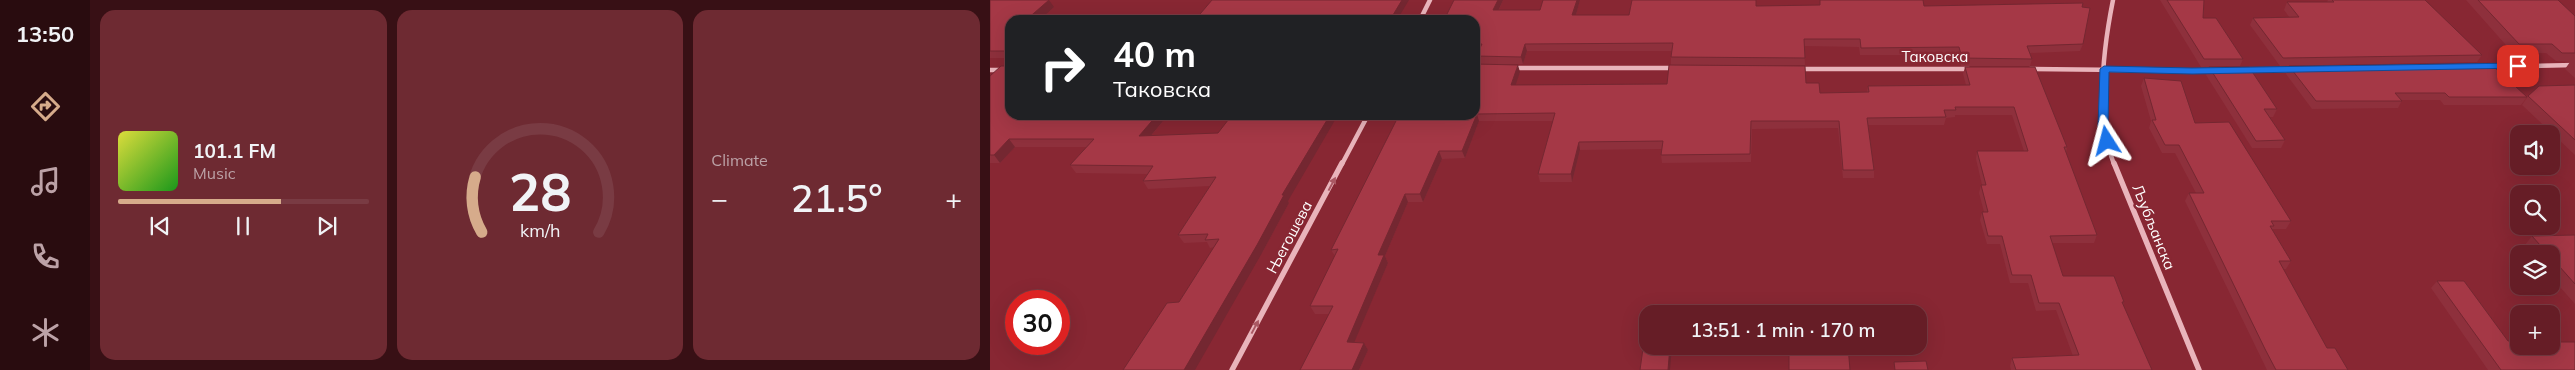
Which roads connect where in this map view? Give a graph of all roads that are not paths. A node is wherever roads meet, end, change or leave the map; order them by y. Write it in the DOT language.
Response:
graph roads {
  1 [pos="1430,0"];
  2 [pos="2113,0"];
  3 [pos="1422,15"];
  4 [pos="2575,65"];
  5 [pos="2477,67"];
  6 [pos="1505,68"];
  7 [pos="1682,68"];
  8 [pos="1790,68"];
  9 [pos="1978,69"];
  10 [pos="2027,69"];
  11 [pos="2104,69"];
  12 [pos="990,70"];
  13 [pos="1005,70"];
  14 [pos="2241,70"];
  15 [pos="2300,70"];
  16 [pos="2222,71"];
  17 [pos="1365,120"];
  18 [pos="1232,370"];
  19 [pos="2199,370"];
  1 -- 3 [label="street"];
  2 -- 11 [label="street, Љубљанска"];
  4 -- 5 [label="street"];
  6 -- 7 [label="street"];
  8 -- 9 [label="street, Таковска"];
  10 -- 11 [label="street"];
  11 -- 16 [label="street"];
  11 -- 19 [label="street, Љубљанска"];
  12 -- 13 [label="street"];
  14 -- 15 [label="street"];
  18 -- 17 [label="street, Његошева, one-way"];
}
